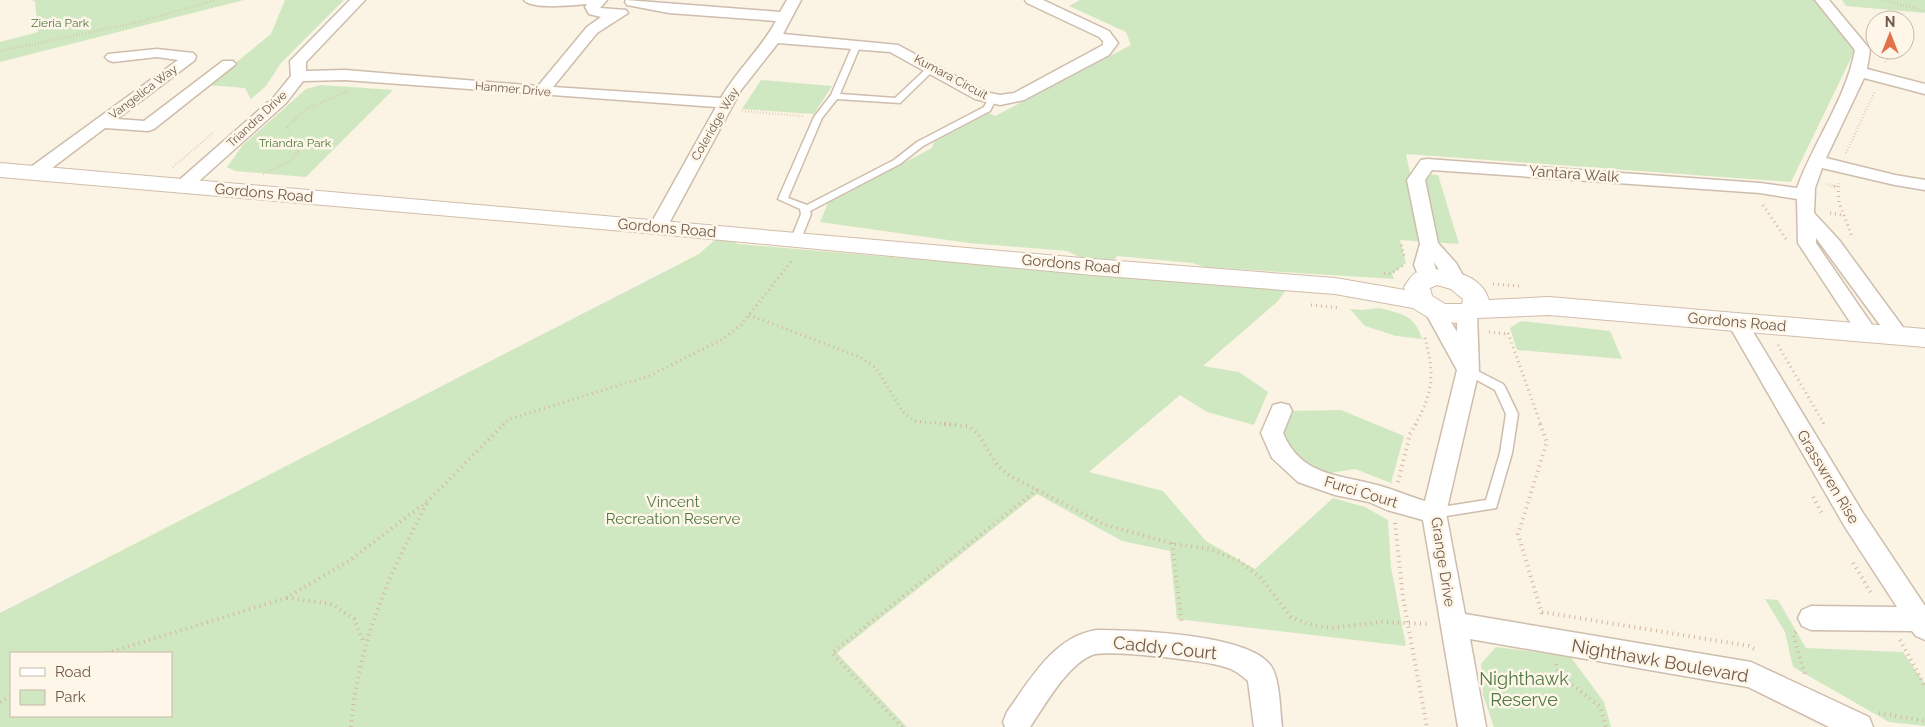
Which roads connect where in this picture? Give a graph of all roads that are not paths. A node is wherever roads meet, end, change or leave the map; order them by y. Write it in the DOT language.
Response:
graph roads {
  1 [pos="358,0"];
  2 [pos="531,0"];
  3 [pos="794,0"];
  4 [pos="1032,0"];
  5 [pos="1822,0"];
  6 [pos="594,5"];
  7 [pos="626,7"];
  8 [pos="786,16"];
  9 [pos="592,30"];
  10 [pos="774,38"];
  11 [pos="857,44"];
  12 [pos="113,57"];
  13 [pos="228,64"];
  14 [pos="932,68"];
  15 [pos="1859,72"];
  16 [pos="299,76"];
  17 [pos="1925,89"];
  18 [pos="542,91"];
  19 [pos="835,96"];
  20 [pos="992,99"];
  21 [pos="732,107"];
  22 [pos="102,123"];
  23 [pos="1816,161"];
  24 [pos="0,170"];
  25 [pos="34,173"];
  26 [pos="177,177"];
  27 [pos="1925,185"];
  28 [pos="1806,196"];
  29 [pos="805,210"];
  30 [pos="1807,216"];
  31 [pos="658,226"];
  32 [pos="1429,244"];
  33 [pos="795,249"];
  34 [pos="1422,287"];
  35 [pos="1466,298"];
  36 [pos="1742,332"];
  37 [pos="1867,332"];
  38 [pos="1898,335"];
  39 [pos="1925,338"];
  40 [pos="1468,370"];
  41 [pos="1280,411"];
  42 [pos="1434,513"];
  43 [pos="1811,618"];
  44 [pos="1453,624"];
  45 [pos="1922,624"];
  46 [pos="1018,722"];
  47 [pos="1268,727"];
  48 [pos="1472,727"];
  49 [pos="1859,727"];
  1 -- 16 [label="street, Triandra Drive"];
  2 -- 6 [label="street"];
  3 -- 8 [label="street, Coleridge Way"];
  4 -- 20 [label="street, Kumara Circuit"];
  5 -- 15 [label="street"];
  6 -- 7 [label="street"];
  6 -- 9 [label="street"];
  7 -- 8 [label="street"];
  7 -- 9 [label="street"];
  8 -- 10 [label="street, Coleridge Way"];
  9 -- 18 [label="street"];
  10 -- 11 [label="street, Kumara Circuit"];
  10 -- 21 [label="street, Coleridge Way"];
  11 -- 14 [label="street, Kumara Circuit"];
  11 -- 19 [label="lane"];
  12 -- 22 [label="street, Vangelica Way"];
  13 -- 22 [label="street"];
  14 -- 19 [label="lane"];
  14 -- 20 [label="street, Kumara Circuit"];
  15 -- 17 [label="street"];
  15 -- 23 [label="street"];
  16 -- 18 [label="street, Hanmer Drive"];
  16 -- 26 [label="street, Triandra Drive"];
  18 -- 21 [label="street, Hanmer Drive"];
  19 -- 29 [label="lane"];
  20 -- 29 [label="lane"];
  21 -- 31 [label="street, Coleridge Way"];
  22 -- 25 [label="street, Vangelica Way"];
  23 -- 27 [label="street"];
  23 -- 28 [label="street"];
  24 -- 25 [label="street, Gordons Road"];
  25 -- 26 [label="street, Gordons Road"];
  26 -- 31 [label="street, Gordons Road"];
  28 -- 30 [label="street"];
  28 -- 32 [label="street, Yantara Walk"];
  29 -- 33 [label="lane"];
  30 -- 37 [label="street"];
  30 -- 38 [label="street"];
  31 -- 33 [label="street, Gordons Road"];
  32 -- 34 [label="street, Yantara Walk"];
  32 -- 35 [label="street, Yantara Walk"];
  33 -- 34 [label="street, Gordons Road"];
  34 -- 35 [label="street"];
  34 -- 35 [label="street"];
  34 -- 40 [label="street"];
  35 -- 36 [label="street, Gordons Road"];
  35 -- 40 [label="street, Grange Drive"];
  36 -- 37 [label="street, Gordons Road"];
  36 -- 45 [label="street, Grasswren Rise"];
  37 -- 38 [label="street, Gordons Road"];
  38 -- 39 [label="street, Gordons Road"];
  40 -- 42 [label="street, Grange Drive"];
  40 -- 42 [label="lane"];
  41 -- 42 [label="street, Furci Court"];
  42 -- 44 [label="street, Grange Drive"];
  43 -- 45 [label="street"];
  44 -- 48 [label="street, Grange Drive"];
  44 -- 49 [label="street, Nighthawk Boulevard"];
  46 -- 47 [label="street, Caddy Court"];
}
